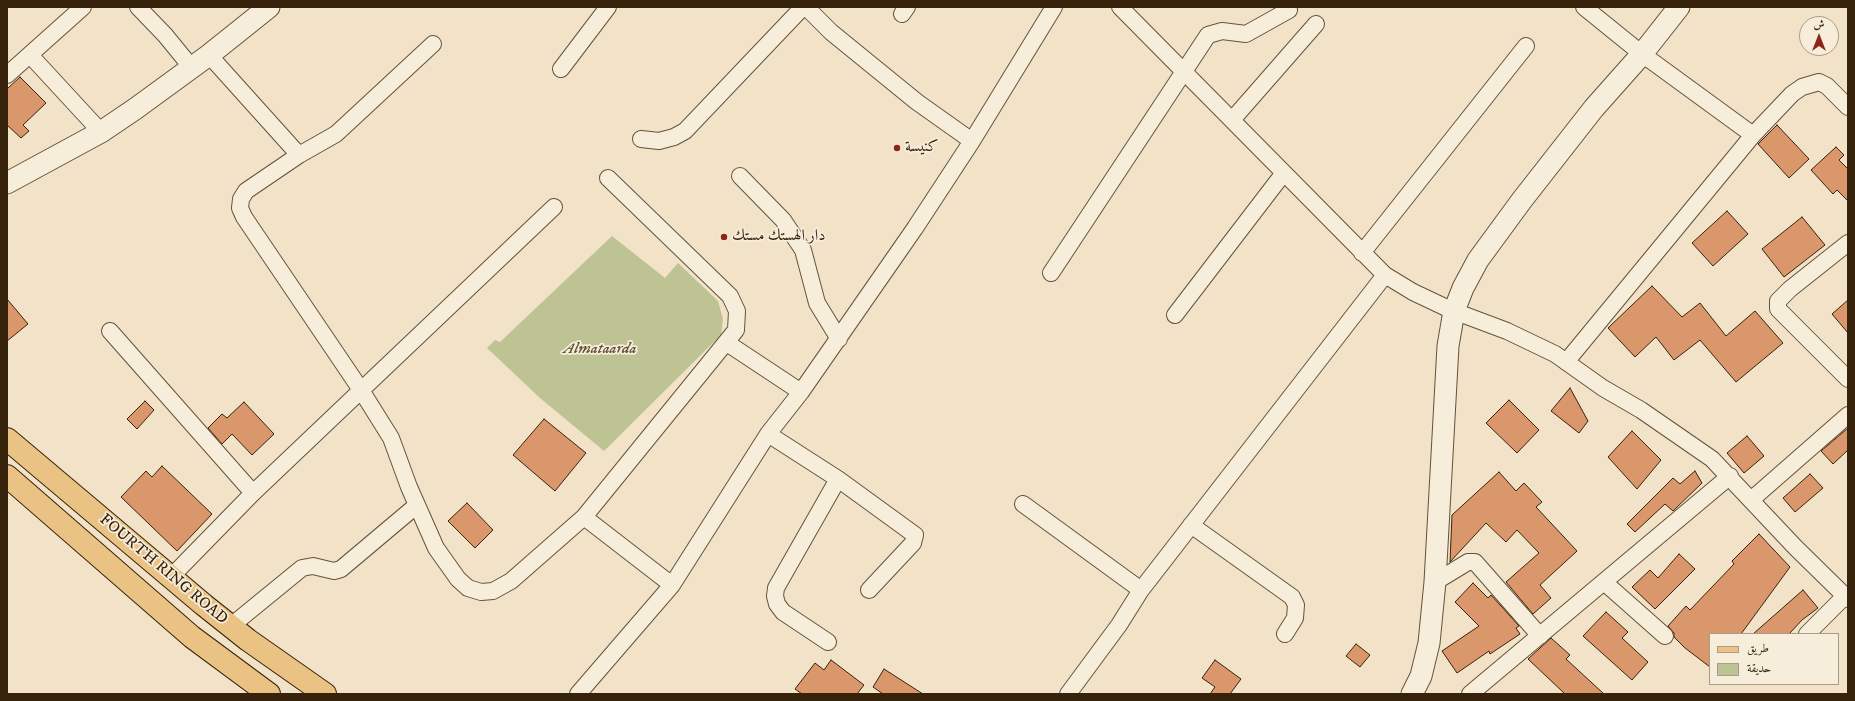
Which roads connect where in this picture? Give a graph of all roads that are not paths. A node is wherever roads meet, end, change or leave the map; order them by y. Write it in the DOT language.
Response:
graph roads {
  1 [pos="83,7"];
  2 [pos="138,7"];
  3 [pos="269,7"];
  4 [pos="608,7"];
  5 [pos="803,7"];
  6 [pos="806,7"];
  7 [pos="1054,7"];
  8 [pos="1120,7"];
  9 [pos="1584,7"];
  10 [pos="1679,7"];
  11 [pos="1289,10"];
  12 [pos="1316,24"];
  13 [pos="433,44"];
  14 [pos="1526,46"];
  15 [pos="1642,54"];
  16 [pos="30,55"];
  17 [pos="209,55"];
  18 [pos="192,68"];
  19 [pos="561,69"];
  20 [pos="1185,72"];
  21 [pos="7,75"];
  22 [pos="1848,107"];
  23 [pos="1232,120"];
  24 [pos="101,132"];
  25 [pos="1753,135"];
  26 [pos="641,139"];
  27 [pos="972,141"];
  28 [pos="299,155"];
  29 [pos="1283,174"];
  30 [pos="740,176"];
  31 [pos="608,178"];
  32 [pos="7,184"];
  33 [pos="554,207"];
  34 [pos="1848,243"];
  35 [pos="1362,253"];
  36 [pos="1051,273"];
  37 [pos="1385,275"];
  38 [pos="1454,311"];
  39 [pos="1175,315"];
  40 [pos="110,331"];
  41 [pos="839,339"];
  42 [pos="727,342"];
  43 [pos="1566,362"];
  44 [pos="1848,379"];
  45 [pos="361,390"];
  46 [pos="801,392"];
  47 [pos="1848,415"];
  48 [pos="768,434"];
  49 [pos="7,439"];
  50 [pos="7,476"];
  51 [pos="1730,476"];
  52 [pos="838,479"];
  53 [pos="253,493"];
  54 [pos="1751,500"];
  55 [pos="1023,504"];
  56 [pos="417,505"];
  57 [pos="584,517"];
  58 [pos="1191,524"];
  59 [pos="170,578"];
  60 [pos="1435,582"];
  61 [pos="1604,582"];
  62 [pos="672,585"];
  63 [pos="869,590"];
  64 [pos="1142,590"];
  65 [pos="1846,598"];
  66 [pos="230,626"];
  67 [pos="1808,633"];
  68 [pos="1285,634"];
  69 [pos="1540,636"];
  70 [pos="1665,636"];
  71 [pos="828,642"];
  72 [pos="269,694"];
  73 [pos="325,694"];
  74 [pos="578,694"];
  75 [pos="1068,694"];
  76 [pos="1412,694"];
  77 [pos="1470,694"];
  1 -- 16 [label="street"];
  2 -- 18 [label="street"];
  3 -- 17 [label="street"];
  4 -- 19 [label="street"];
  5 -- 26 [label="street"];
  6 -- 27 [label="street"];
  7 -- 27 [label="street"];
  8 -- 20 [label="street"];
  9 -- 15 [label="street"];
  10 -- 15 [label="street"];
  11 -- 20 [label="street"];
  12 -- 23 [label="street"];
  13 -- 28 [label="street"];
  14 -- 35 [label="street"];
  15 -- 25 [label="street"];
  15 -- 38 [label="street"];
  16 -- 21 [label="street"];
  16 -- 24 [label="street"];
  17 -- 18 [label="street"];
  17 -- 28 [label="street"];
  18 -- 24 [label="street"];
  20 -- 23 [label="street"];
  20 -- 36 [label="street"];
  22 -- 25 [label="street"];
  23 -- 29 [label="street"];
  24 -- 32 [label="street"];
  25 -- 43 [label="street"];
  27 -- 41 [label="street"];
  28 -- 45 [label="street"];
  29 -- 35 [label="street"];
  29 -- 39 [label="street"];
  30 -- 41 [label="street"];
  31 -- 42 [label="street"];
  33 -- 45 [label="street"];
  34 -- 44 [label="street"];
  35 -- 37 [label="street"];
  37 -- 38 [label="street"];
  37 -- 58 [label="street"];
  38 -- 43 [label="street"];
  38 -- 60 [label="street"];
  40 -- 53 [label="street"];
  41 -- 46 [label="street"];
  42 -- 46 [label="street"];
  42 -- 57 [label="street"];
  43 -- 51 [label="street"];
  45 -- 53 [label="street"];
  45 -- 56 [label="street"];
  46 -- 48 [label="street"];
  47 -- 54 [label="street"];
  48 -- 52 [label="street"];
  48 -- 62 [label="street"];
  49 -- 59 [label="main road, FOURTH RING ROAD"];
  50 -- 72 [label="main road, FOURTH RING ROAD"];
  51 -- 54 [label="street"];
  51 -- 61 [label="street"];
  52 -- 63 [label="street"];
  52 -- 71 [label="street"];
  53 -- 59 [label="street"];
  54 -- 65 [label="street"];
  55 -- 64 [label="street"];
  56 -- 57 [label="street"];
  56 -- 66 [label="street"];
  57 -- 62 [label="street"];
  58 -- 64 [label="street"];
  58 -- 68 [label="street"];
  59 -- 66 [label="main road, FOURTH RING ROAD"];
  60 -- 69 [label="street"];
  60 -- 76 [label="street"];
  61 -- 69 [label="street"];
  61 -- 70 [label="street"];
  62 -- 74 [label="street"];
  64 -- 75 [label="street"];
  65 -- 67 [label="street"];
  66 -- 73 [label="main road, FOURTH RING ROAD"];
  69 -- 77 [label="street"];
}
